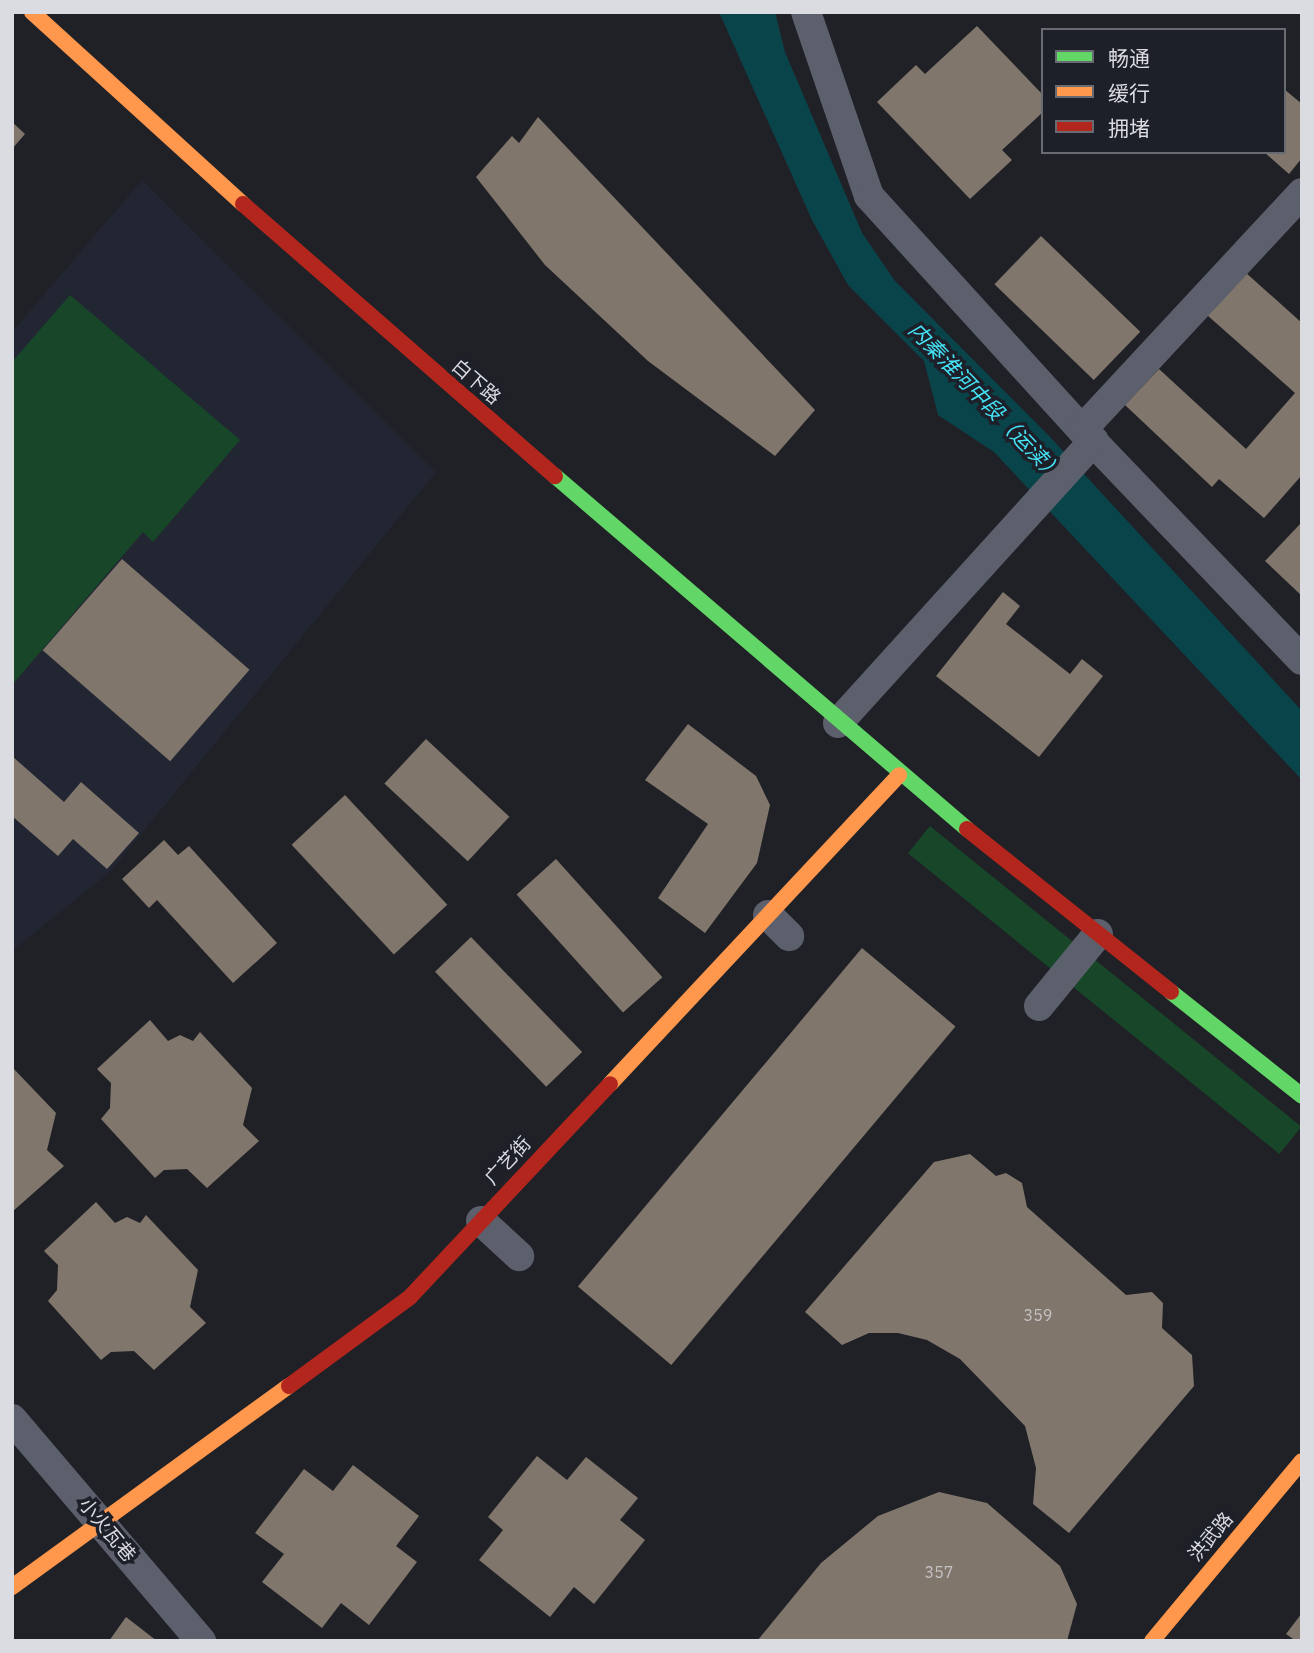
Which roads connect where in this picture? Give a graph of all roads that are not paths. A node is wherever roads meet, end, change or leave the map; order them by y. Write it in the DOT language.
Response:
graph roads {
  1 [pos="32,12"];
  2 [pos="806,12"];
  3 [pos="1302,193"];
  4 [pos="1088,435"];
  5 [pos="1302,660"];
  6 [pos="838,723"];
  7 [pos="899,775"];
  8 [pos="768,915"];
  9 [pos="1098,934"];
  10 [pos="789,936"];
  11 [pos="1039,1006"];
  12 [pos="1302,1096"];
  13 [pos="481,1221"];
  14 [pos="519,1256"];
  15 [pos="12,1419"];
  16 [pos="1302,1461"];
  17 [pos="101,1522"];
  18 [pos="12,1587"];
  19 [pos="201,1641"];
  20 [pos="1152,1641"];
  1 -- 6 [label="main road, 白下路"];
  2 -- 4 [label="street"];
  3 -- 4 [label="street"];
  4 -- 5 [label="street"];
  4 -- 6 [label="street"];
  6 -- 7 [label="main road, 白下路"];
  7 -- 8 [label="main road, 广艺街"];
  7 -- 9 [label="main road, 白下路"];
  8 -- 10 [label="street"];
  8 -- 13 [label="main road, 广艺街"];
  9 -- 11 [label="street"];
  9 -- 12 [label="main road, 白下路"];
  13 -- 14 [label="street"];
  13 -- 17 [label="main road, 广艺街"];
  15 -- 17 [label="street, 小火瓦巷"];
  16 -- 20 [label="main road, 洪武路"];
  17 -- 18 [label="main road, 广艺街"];
  17 -- 19 [label="street, 小火瓦巷"];
}
